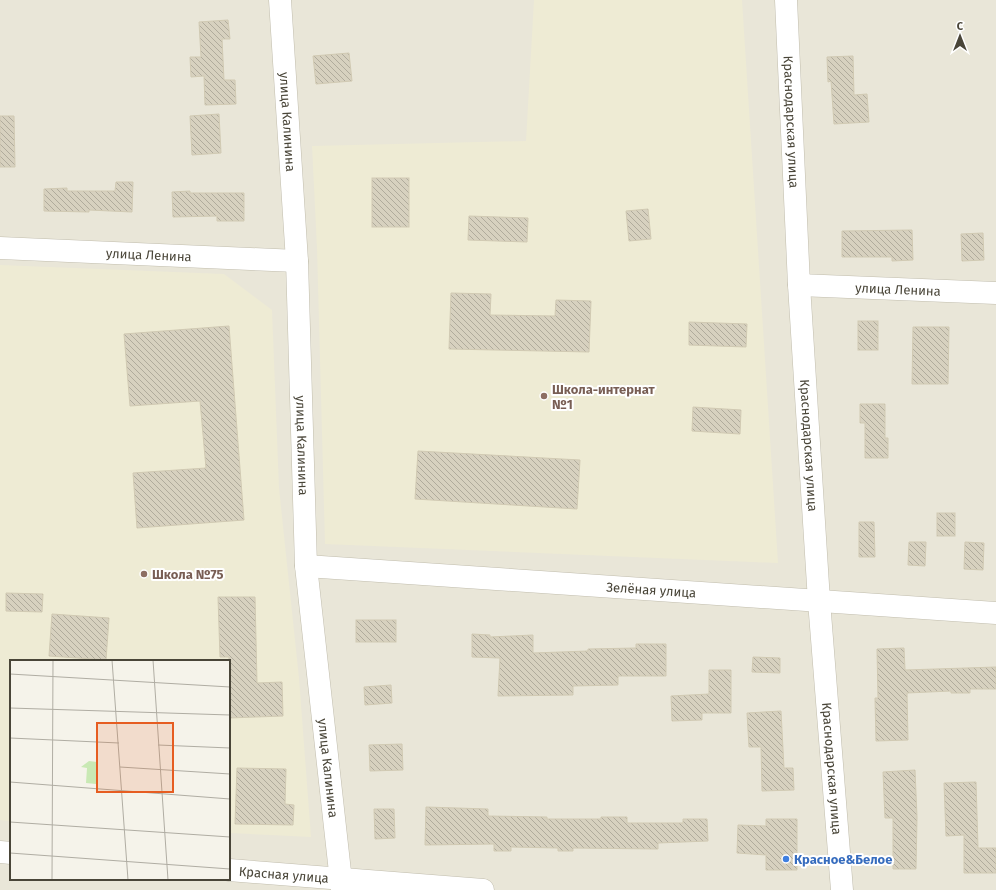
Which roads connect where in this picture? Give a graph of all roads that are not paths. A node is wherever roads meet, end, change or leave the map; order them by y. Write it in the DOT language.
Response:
graph roads {
  1 [pos="280,0"];
  2 [pos="786,0"];
  3 [pos="0,248"];
  4 [pos="297,261"];
  5 [pos="799,285"];
  6 [pos="996,293"];
  7 [pos="306,566"];
  8 [pos="819,601"];
  9 [pos="996,613"];
  10 [pos="0,852"];
  11 [pos="10,853"];
  12 [pos="230,870"];
  13 [pos="342,885"];
  14 [pos="483,890"];
  15 [pos="842,890"];
  1 -- 4 [label="street, улица Калинина"];
  2 -- 5 [label="street, Краснодарская улица"];
  3 -- 4 [label="street, улица Ленина"];
  4 -- 7 [label="street, улица Калинина"];
  5 -- 6 [label="street, улица Ленина"];
  5 -- 8 [label="street, Краснодарская улица"];
  7 -- 8 [label="street, Зелёная улица"];
  7 -- 13 [label="street, улица Калинина"];
  8 -- 9 [label="street, Зелёная улица"];
  8 -- 15 [label="street, Краснодарская улица"];
  10 -- 11 [label="street"];
  12 -- 13 [label="street, Красная улица"];
  13 -- 14 [label="street, Красная улица"];
}
